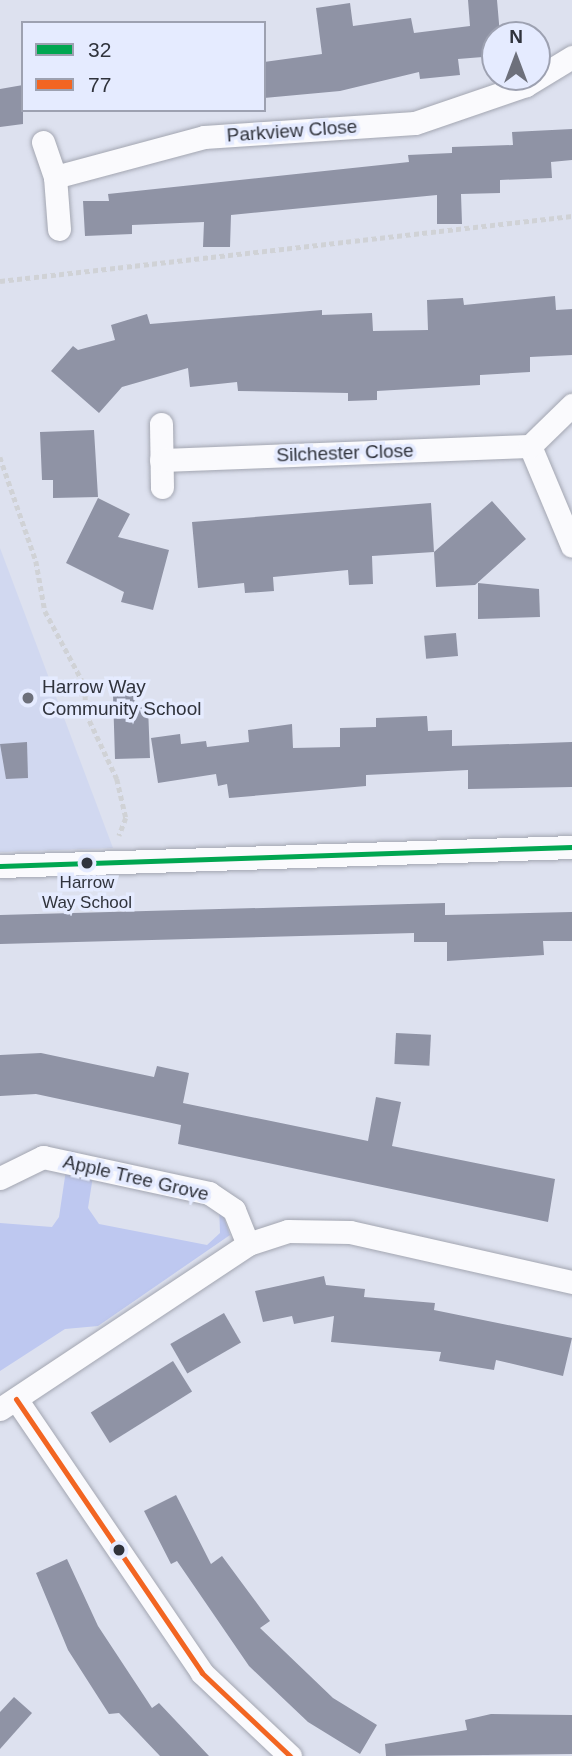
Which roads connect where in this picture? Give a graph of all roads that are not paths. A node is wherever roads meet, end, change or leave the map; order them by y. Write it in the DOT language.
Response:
graph roads {
  1 [pos="572,57"];
  2 [pos="43,142"];
  3 [pos="55,177"];
  4 [pos="59,229"];
  5 [pos="572,404"];
  6 [pos="161,424"];
  7 [pos="530,446"];
  8 [pos="161,460"];
  9 [pos="162,487"];
  10 [pos="572,546"];
  11 [pos="572,847"];
  12 [pos="0,866"];
  13 [pos="0,1178"];
  14 [pos="248,1244"];
  15 [pos="572,1282"];
  16 [pos="8,1404"];
  17 [pos="290,1756"];
  1 -- 3 [label="street, Parkview Close"];
  2 -- 3 [label="street"];
  3 -- 4 [label="street"];
  5 -- 7 [label="street"];
  6 -- 8 [label="street"];
  7 -- 8 [label="street, Silchester Close"];
  7 -- 10 [label="street"];
  8 -- 9 [label="street"];
  11 -- 12 [label="street"];
  13 -- 14 [label="street, Apple Tree Grove"];
  14 -- 15 [label="street"];
  14 -- 16 [label="street"];
  16 -- 17 [label="street"];
}
